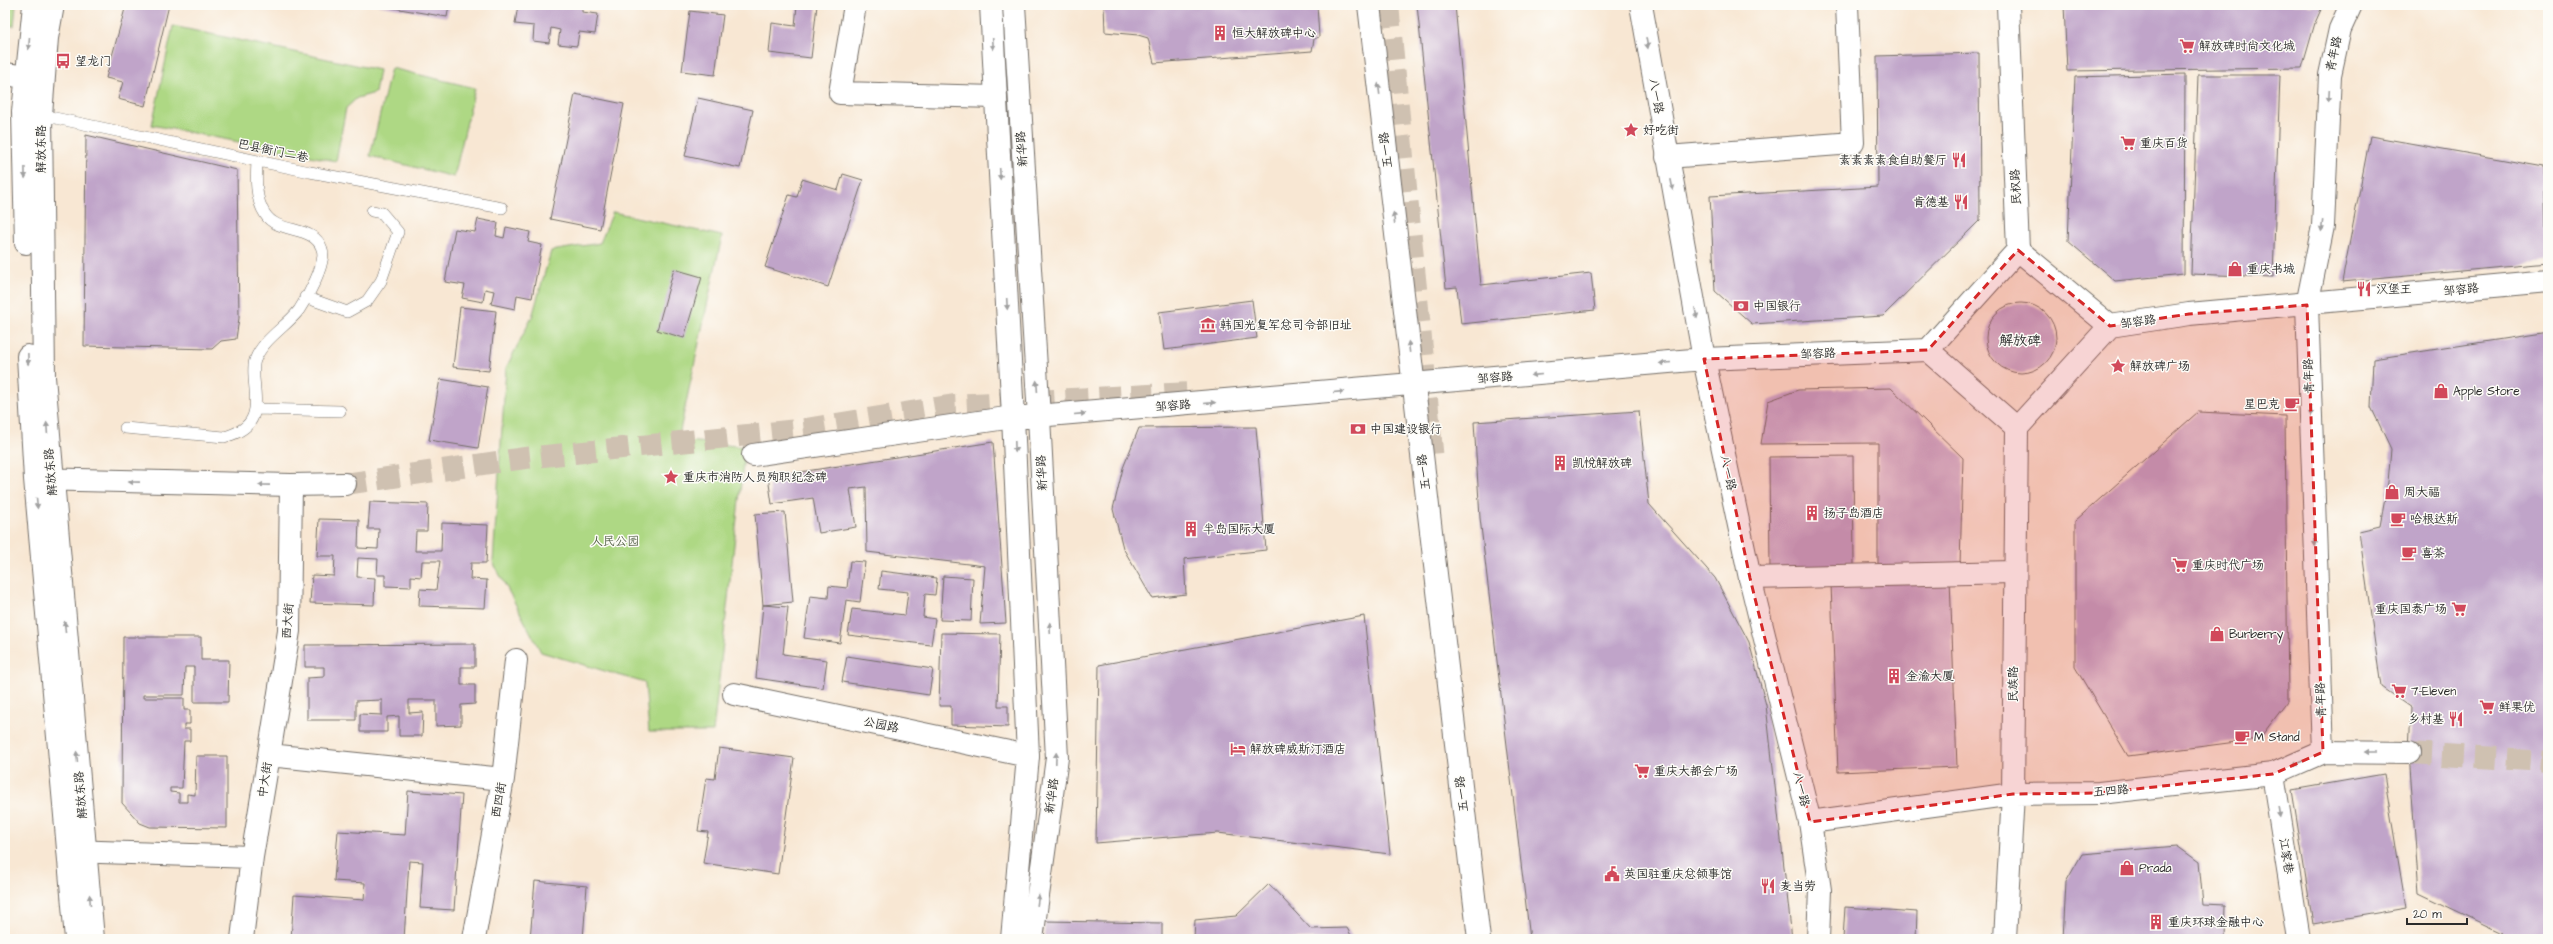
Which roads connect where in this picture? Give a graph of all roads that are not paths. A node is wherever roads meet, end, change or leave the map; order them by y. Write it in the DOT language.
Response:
graph roads {
  1 [pos="34,5"];
  2 [pos="53,5"];
  3 [pos="855,5"];
  4 [pos="991,5"];
  5 [pos="1014,5"];
  6 [pos="1369,5"];
  7 [pos="1640,5"];
  8 [pos="1847,5"];
  9 [pos="2008,5"];
  10 [pos="2351,5"];
  11 [pos="5,74"];
  12 [pos="26,77"];
  13 [pos="996,97"];
  14 [pos="41,115"];
  15 [pos="1667,157"];
  16 [pos="257,161"];
  17 [pos="502,208"];
  18 [pos="372,211"];
  19 [pos="2018,250"];
  20 [pos="2548,281"];
  21 [pos="305,297"];
  22 [pos="2307,305"];
  23 [pos="2110,326"];
  24 [pos="1928,350"];
  25 [pos="1704,359"];
  26 [pos="1414,386"];
  27 [pos="256,410"];
  28 [pos="340,411"];
  29 [pos="1014,417"];
  30 [pos="1039,417"];
  31 [pos="125,428"];
  32 [pos="2017,428"];
  33 [pos="753,455"];
  34 [pos="43,480"];
  35 [pos="345,484"];
  36 [pos="291,485"];
  37 [pos="2013,572"];
  38 [pos="1750,578"];
  39 [pos="516,660"];
  40 [pos="734,694"];
  41 [pos="2323,752"];
  42 [pos="2409,753"];
  43 [pos="269,755"];
  44 [pos="1028,756"];
  45 [pos="2273,774"];
  46 [pos="503,779"];
  47 [pos="2013,794"];
  48 [pos="1810,822"];
  49 [pos="78,851"];
  50 [pos="252,857"];
  51 [pos="76,939"];
  52 [pos="93,939"];
  53 [pos="242,939"];
  54 [pos="474,939"];
  55 [pos="1012,939"];
  56 [pos="1032,939"];
  57 [pos="1479,939"];
  58 [pos="1818,939"];
  59 [pos="2005,939"];
  60 [pos="2299,939"];
  1 -- 12 [label="street, 解放东路, one-way"];
  2 -- 14 [label="street, 解放东路"];
  3 -- 13 [label="street"];
  4 -- 13 [label="street, 新华路, one-way"];
  30 -- 5 [label="street, 新华路, one-way"];
  26 -- 6 [label="street, 五一路, one-way"];
  7 -- 15 [label="street, 八一路, one-way"];
  8 -- 15 [label="street"];
  9 -- 19 [label="street, 民权路"];
  10 -- 22 [label="street, 青年路, one-way"];
  11 -- 12 [label="street"];
  12 -- 34 [label="street, 解放东路, one-way"];
  13 -- 29 [label="street, 新华路, one-way"];
  14 -- 16 [label="lane, 巴县衙门二巷"];
  34 -- 14 [label="street, 解放东路, one-way"];
  15 -- 25 [label="street, 八一路, one-way"];
  16 -- 17 [label="lane, 巴县衙门二巷"];
  16 -- 21 [label="lane"];
  18 -- 21 [label="lane"];
  19 -- 23 [label="street"];
  19 -- 24 [label="street"];
  20 -- 22 [label="street, 邹容路"];
  21 -- 27 [label="lane"];
  22 -- 23 [label="street, 邹容路"];
  22 -- 41 [label="street, 青年路, one-way"];
  23 -- 32 [label="street, 邹容路"];
  24 -- 25 [label="street, 邹容路"];
  24 -- 32 [label="street"];
  25 -- 26 [label="street, 邹容路, one-way"];
  25 -- 38 [label="street, 八一路"];
  30 -- 26 [label="street, 邹容路, one-way"];
  26 -- 57 [label="street, 五一路"];
  27 -- 28 [label="lane"];
  27 -- 31 [label="lane"];
  29 -- 30 [label="street, 邹容路"];
  29 -- 33 [label="street"];
  29 -- 44 [label="street, 新华路, one-way"];
  56 -- 30 [label="street, 新华路, one-way"];
  32 -- 37 [label="street, 民族路"];
  36 -- 34 [label="street, one-way"];
  34 -- 49 [label="street, 解放东路"];
  35 -- 36 [label="street"];
  36 -- 43 [label="street, 西大街"];
  37 -- 38 [label="street"];
  37 -- 47 [label="street, 民族路"];
  38 -- 48 [label="street, 八一路"];
  39 -- 46 [label="street, 西四街"];
  40 -- 44 [label="street, 公园路"];
  42 -- 41 [label="street, 五四路, one-way"];
  41 -- 45 [label="street, 五四路, one-way"];
  43 -- 46 [label="street, 中大街"];
  43 -- 50 [label="street, 中大街"];
  44 -- 55 [label="street, 新华路"];
  45 -- 47 [label="street, 五四路"];
  45 -- 60 [label="street, 江家巷, one-way"];
  46 -- 54 [label="street, 西四街"];
  47 -- 48 [label="street, 五四路"];
  47 -- 59 [label="street, 民族路"];
  48 -- 58 [label="street, 八一路"];
  49 -- 50 [label="street"];
  49 -- 51 [label="street, 解放东路"];
  52 -- 49 [label="street, 解放东路, one-way"];
  50 -- 53 [label="street, 中大街"];
}
